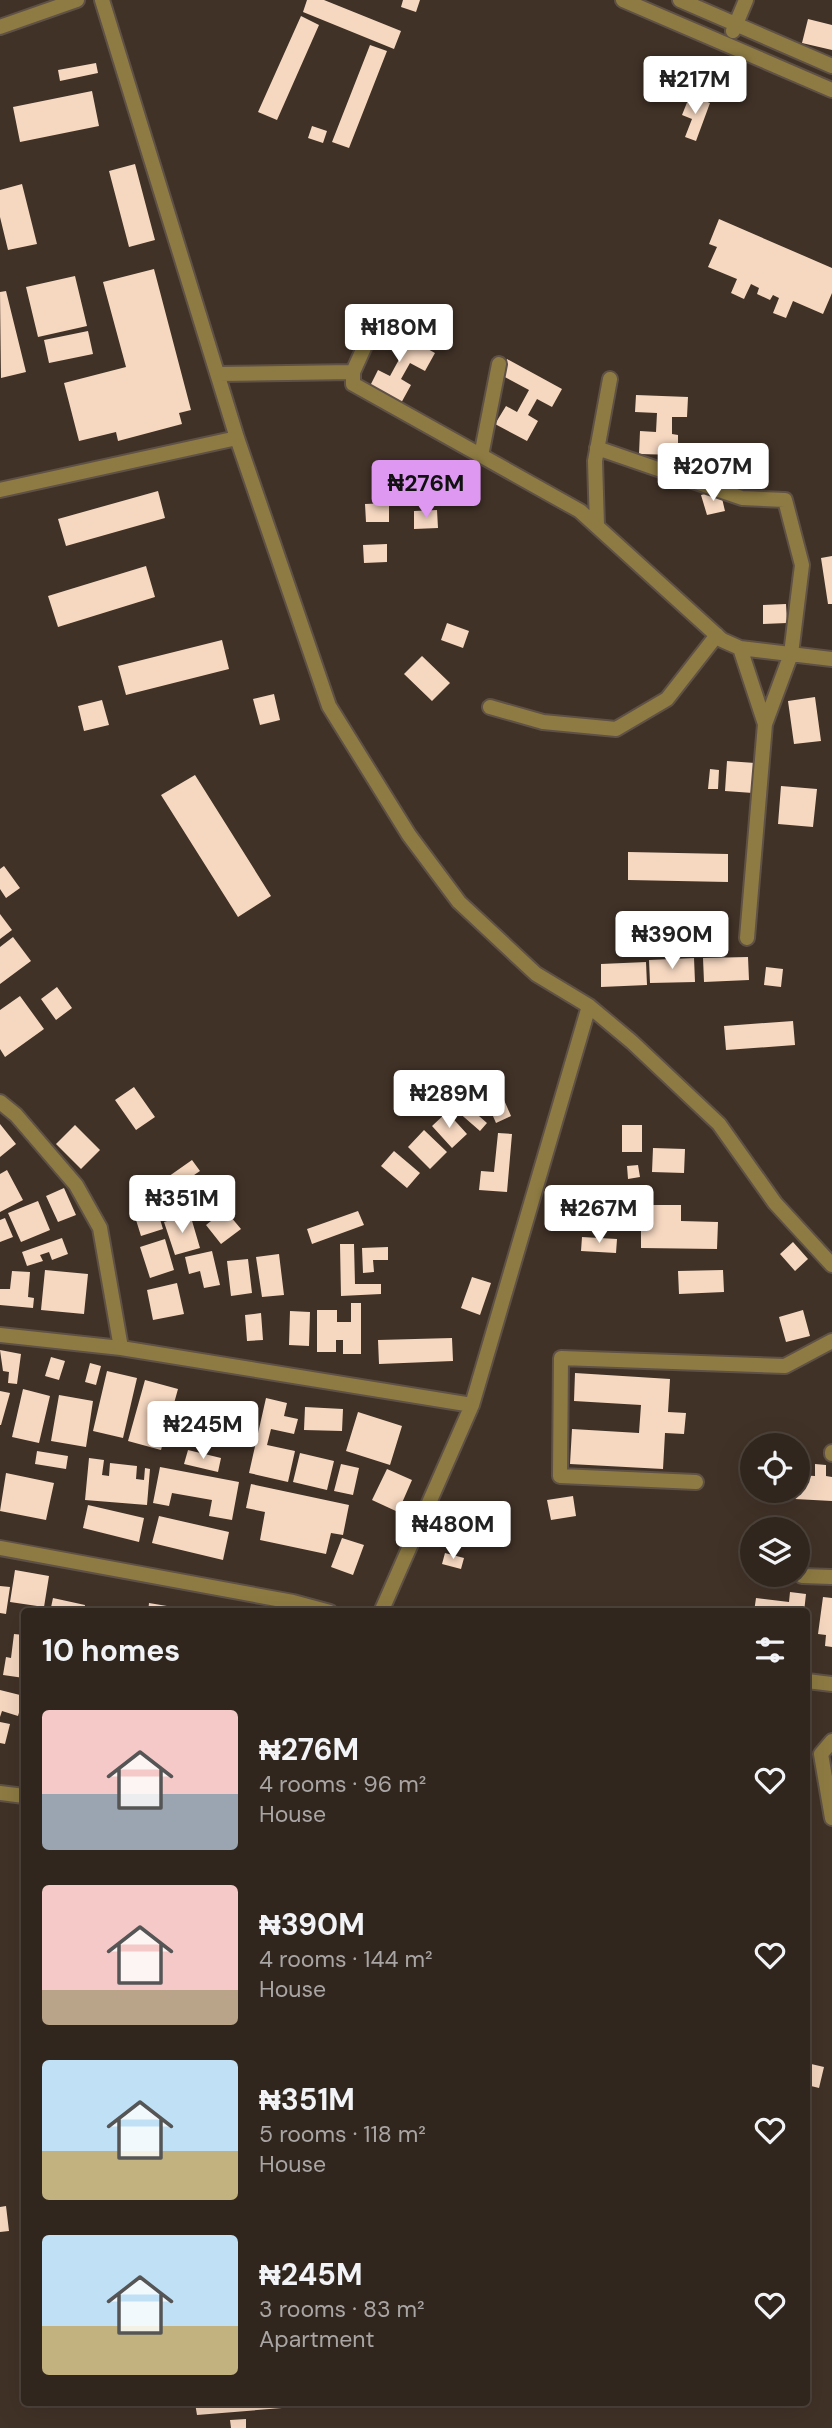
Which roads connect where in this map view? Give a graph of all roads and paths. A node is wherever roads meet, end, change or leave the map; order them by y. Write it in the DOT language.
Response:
graph roads {
  1 [pos="77,0"];
  2 [pos="102,0"];
  3 [pos="623,0"];
  4 [pos="680,0"];
  5 [pos="746,0"];
  6 [pos="736,23"];
  7 [pos="0,27"];
  8 [pos="728,44"];
  9 [pos="832,66"];
  10 [pos="832,90"];
  11 [pos="367,341"];
  12 [pos="499,364"];
  13 [pos="353,372"];
  14 [pos="218,374"];
  15 [pos="610,379"];
  16 [pos="237,438"];
  17 [pos="597,448"];
  18 [pos="481,456"];
  19 [pos="0,490"];
  20 [pos="597,526"];
  21 [pos="717,635"];
  22 [pos="740,648"];
  23 [pos="791,654"];
  24 [pos="832,659"];
  25 [pos="490,707"];
  26 [pos="765,724"];
  27 [pos="747,938"];
  28 [pos="589,1006"];
  29 [pos="0,1102"];
  30 [pos="832,1265"];
  31 [pos="0,1335"];
  32 [pos="832,1341"];
  33 [pos="121,1348"];
  34 [pos="472,1405"];
  35 [pos="696,1482"];
  36 [pos="0,1548"];
  37 [pos="810,1576"];
  38 [pos="832,1577"];
  39 [pos="292,1607"];
  40 [pos="383,1608"];
  41 [pos="810,1681"];
  42 [pos="832,1684"];
  43 [pos="832,1741"];
  44 [pos="0,1793"];
  45 [pos="21,1796"];
  46 [pos="832,1818"];
  1 -- 7 [label="street"];
  2 -- 14 [label="street"];
  3 -- 8 [label="street"];
  4 -- 6 [label="street"];
  5 -- 6 [label="street"];
  6 -- 8 [label="street"];
  6 -- 9 [label="street"];
  8 -- 10 [label="street"];
  11 -- 13 [label="street"];
  12 -- 18 [label="street"];
  13 -- 14 [label="street"];
  13 -- 18 [label="street"];
  14 -- 16 [label="street"];
  15 -- 17 [label="street"];
  16 -- 19 [label="street"];
  16 -- 28 [label="street"];
  17 -- 20 [label="street"];
  17 -- 23 [label="street"];
  18 -- 20 [label="street"];
  20 -- 21 [label="street"];
  21 -- 22 [label="street"];
  21 -- 25 [label="street"];
  22 -- 23 [label="street"];
  22 -- 26 [label="street"];
  23 -- 24 [label="street"];
  23 -- 26 [label="street"];
  26 -- 27 [label="street"];
  28 -- 30 [label="street"];
  28 -- 34 [label="street"];
  29 -- 33 [label="street"];
  31 -- 33 [label="street"];
  32 -- 35 [label="street"];
  33 -- 34 [label="street"];
  34 -- 40 [label="street"];
  36 -- 39 [label="street"];
  37 -- 38 [label="street"];
  41 -- 42 [label="street"];
  43 -- 46 [label="street"];
  44 -- 45 [label="street"];
}
